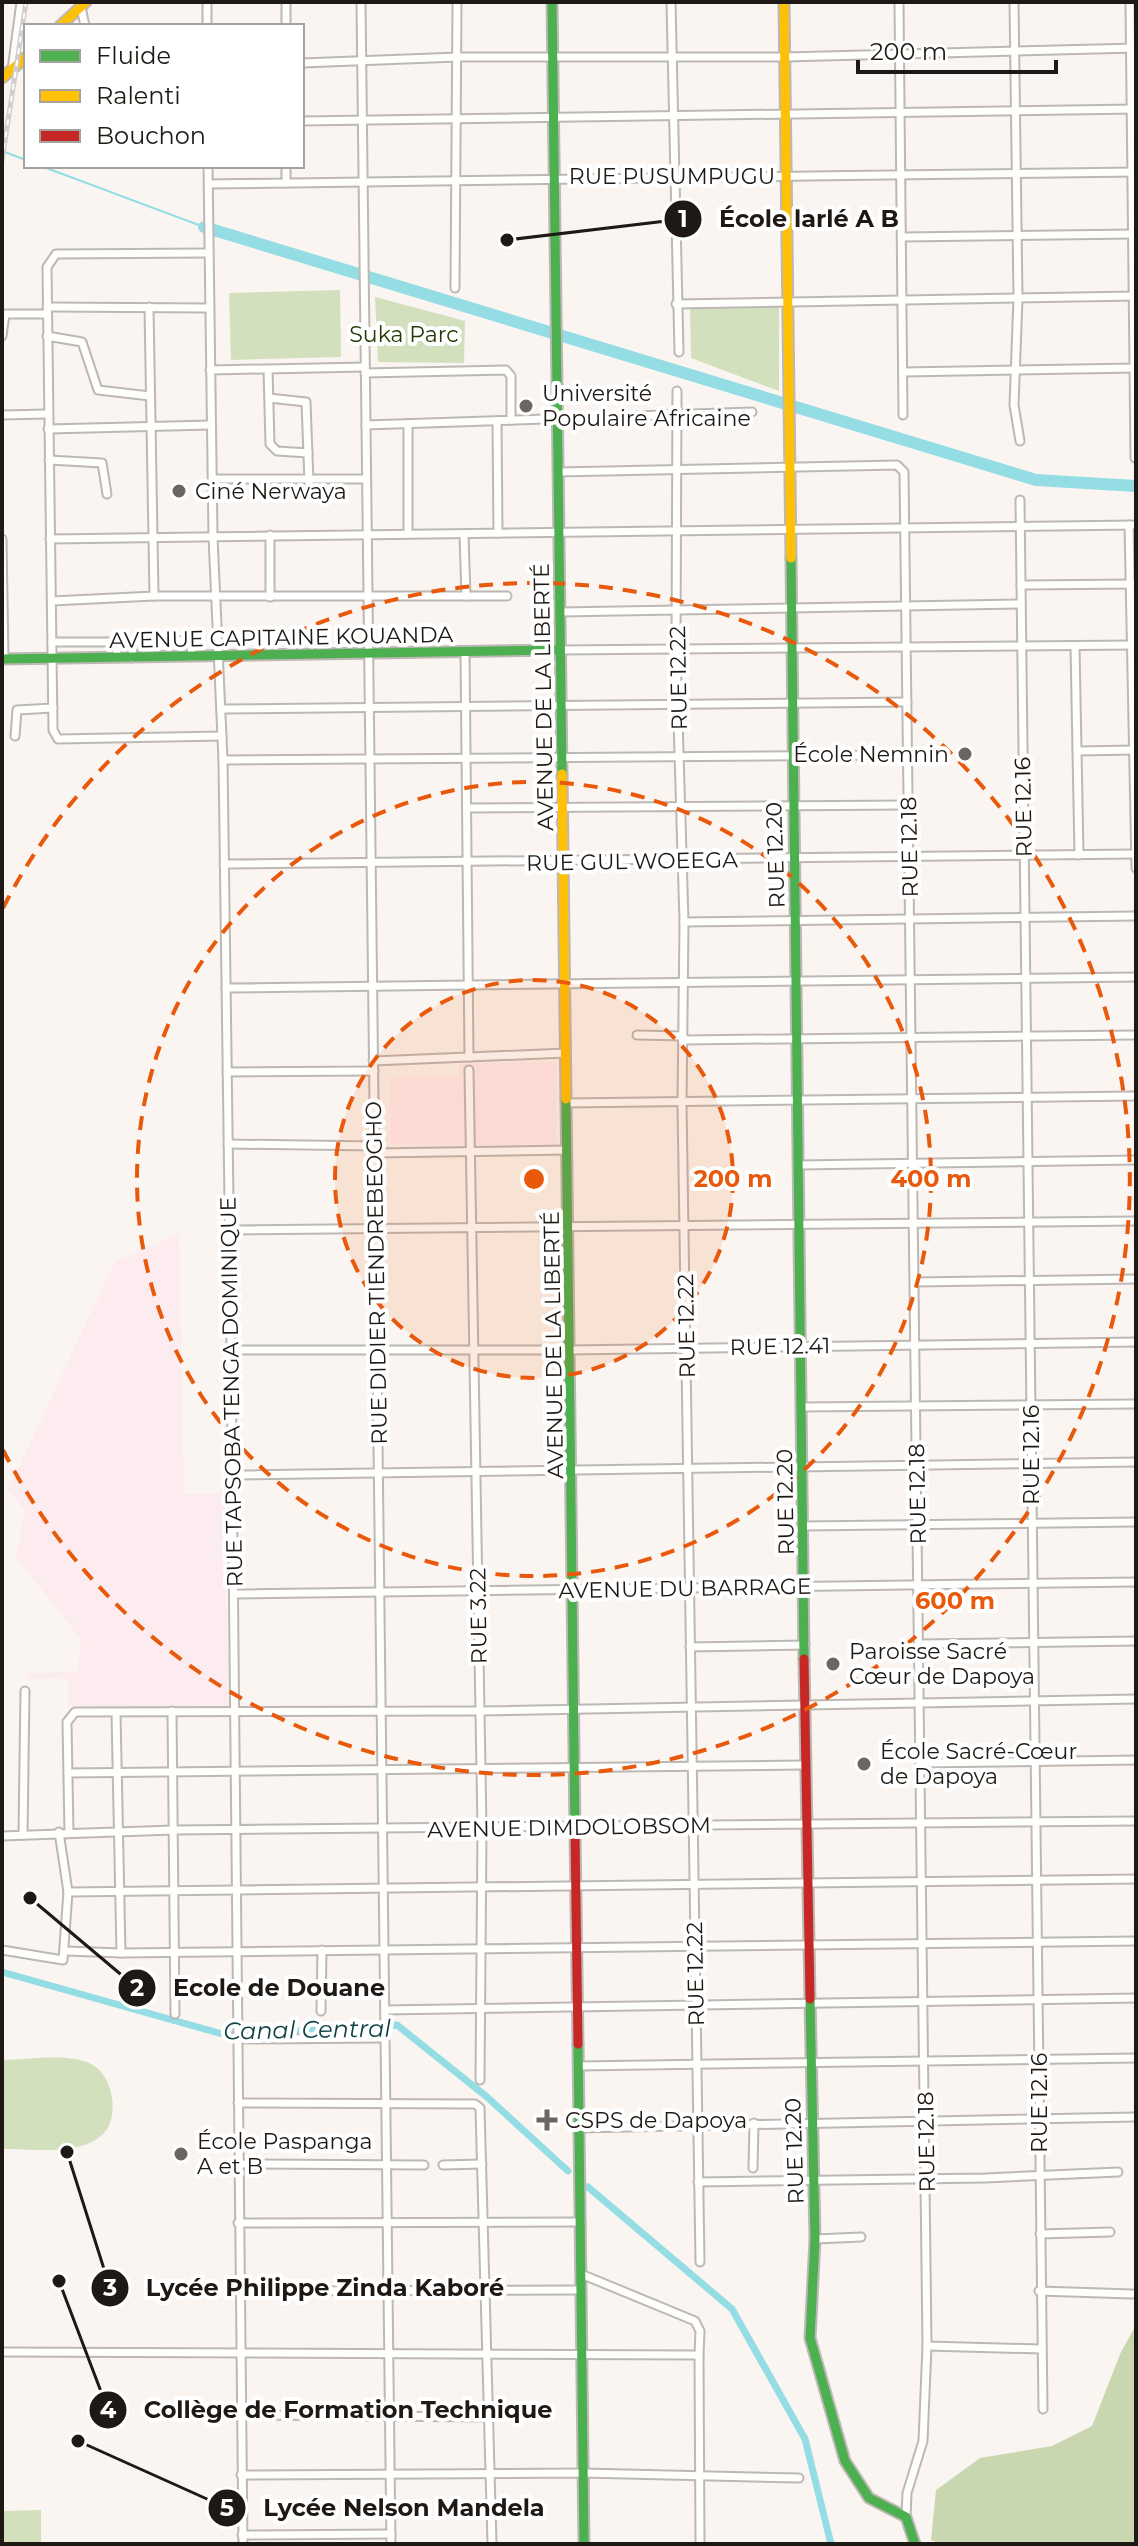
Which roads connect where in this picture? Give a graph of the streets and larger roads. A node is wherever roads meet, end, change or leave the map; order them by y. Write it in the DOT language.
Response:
graph roads {
  1 [pos="21,2"];
  2 [pos="207,2"];
  3 [pos="286,2"];
  4 [pos="361,2"];
  5 [pos="457,2"];
  6 [pos="552,2"];
  7 [pos="671,2"];
  8 [pos="784,2"];
  9 [pos="899,2"];
  10 [pos="1014,2"];
  11 [pos="1130,2"];
  12 [pos="84,4"];
  13 [pos="62,24"];
  14 [pos="85,24"];
  15 [pos="207,24"];
  16 [pos="286,24"];
  17 [pos="1133,48"];
  18 [pos="1014,50"];
  19 [pos="900,53"];
  20 [pos="554,55"];
  21 [pos="458,57"];
  22 [pos="785,57"];
  23 [pos="24,59"];
  24 [pos="361,59"];
  25 [pos="672,59"];
  26 [pos="304,63"];
  27 [pos="12,70"];
  28 [pos="2,78"];
  29 [pos="1134,109"];
  30 [pos="1015,110"];
  31 [pos="901,114"];
  32 [pos="786,115"];
  33 [pos="674,116"];
  34 [pos="554,117"];
  35 [pos="458,120"];
  36 [pos="304,121"];
  37 [pos="362,121"];
  38 [pos="208,168"];
  39 [pos="286,168"];
  40 [pos="1134,172"];
  41 [pos="1016,173"];
  42 [pos="555,176"];
  43 [pos="786,176"];
  44 [pos="902,177"];
  45 [pos="458,178"];
  46 [pos="674,178"];
  47 [pos="364,182"];
  48 [pos="286,183"];
  49 [pos="209,184"];
  50 [pos="1134,234"];
  51 [pos="1018,236"];
  52 [pos="903,237"];
  53 [pos="208,253"];
  54 [pos="455,288"];
  55 [pos="1134,296"];
  56 [pos="1018,298"];
  57 [pos="902,300"];
  58 [pos="788,302"];
  59 [pos="676,304"];
  60 [pos="149,307"];
  61 [pos="209,308"];
  62 [pos="47,310"];
  63 [pos="2,336"];
  64 [pos="47,336"];
  65 [pos="679,352"];
  66 [pos="1135,368"];
  67 [pos="268,369"];
  68 [pos="210,370"];
  69 [pos="365,370"];
  70 [pos="1017,370"];
  71 [pos="903,372"];
  72 [pos="677,391"];
  73 [pos="150,396"];
  74 [pos="269,398"];
  75 [pos="752,412"];
  76 [pos="47,414"];
  77 [pos="2,415"];
  78 [pos="677,415"];
  79 [pos="903,415"];
  80 [pos="557,418"];
  81 [pos="511,420"];
  82 [pos="497,421"];
  83 [pos="408,424"];
  84 [pos="211,425"];
  85 [pos="366,425"];
  86 [pos="151,427"];
  87 [pos="48,429"];
  88 [pos="1020,441"];
  89 [pos="308,453"];
  90 [pos="1135,458"];
  91 [pos="49,460"];
  92 [pos="790,469"];
  93 [pos="678,470"];
  94 [pos="558,472"];
  95 [pos="213,479"];
  96 [pos="366,479"];
  97 [pos="309,482"];
  98 [pos="107,494"];
  99 [pos="1020,500"];
  100 [pos="1133,525"];
  101 [pos="1020,526"];
  102 [pos="907,530"];
  103 [pos="558,531"];
  104 [pos="679,531"];
  105 [pos="791,532"];
  106 [pos="498,533"];
  107 [pos="367,534"];
  108 [pos="408,534"];
  109 [pos="270,535"];
  110 [pos="464,535"];
  111 [pos="213,537"];
  112 [pos="154,538"];
  113 [pos="2,539"];
  114 [pos="50,539"];
  115 [pos="1133,584"];
  116 [pos="1021,585"];
  117 [pos="154,596"];
  118 [pos="466,596"];
  119 [pos="507,596"];
  120 [pos="270,597"];
  121 [pos="367,597"];
  122 [pos="215,598"];
  123 [pos="52,601"];
  124 [pos="1021,604"];
  125 [pos="792,607"];
  126 [pos="908,607"];
  127 [pos="677,610"];
  128 [pos="560,612"];
  129 [pos="52,642"];
  130 [pos="1134,645"];
  131 [pos="908,646"];
  132 [pos="1075,646"];
  133 [pos="1022,647"];
  134 [pos="792,649"];
  135 [pos="560,650"];
  136 [pos="676,651"];
  137 [pos="465,652"];
  138 [pos="368,654"];
  139 [pos="218,656"];
  140 [pos="192,657"];
  141 [pos="117,658"];
  142 [pos="131,658"];
  143 [pos="3,659"];
  144 [pos="52,659"];
  145 [pos="793,702"];
  146 [pos="907,702"];
  147 [pos="678,703"];
  148 [pos="369,705"];
  149 [pos="465,705"];
  150 [pos="561,706"];
  151 [pos="53,708"];
  152 [pos="221,709"];
  153 [pos="15,736"];
  154 [pos="222,736"];
  155 [pos="1134,750"];
  156 [pos="1077,751"];
  157 [pos="679,755"];
  158 [pos="791,755"];
  159 [pos="908,755"];
  160 [pos="562,757"];
  161 [pos="370,758"];
  162 [pos="223,760"];
  163 [pos="465,760"];
  164 [pos="792,805"];
  165 [pos="908,805"];
  166 [pos="681,806"];
  167 [pos="467,808"];
  168 [pos="562,808"];
  169 [pos="1135,854"];
  170 [pos="1023,855"];
  171 [pos="1079,855"];
  172 [pos="795,858"];
  173 [pos="909,858"];
  174 [pos="682,859"];
  175 [pos="563,862"];
  176 [pos="370,863"];
  177 [pos="224,864"];
  178 [pos="466,864"];
  179 [pos="1136,868"];
  180 [pos="1136,916"];
  181 [pos="911,918"];
  182 [pos="1024,918"];
  183 [pos="684,922"];
  184 [pos="795,922"];
  185 [pos="1136,977"];
  186 [pos="912,979"];
  187 [pos="1026,979"];
  188 [pos="797,981"];
  189 [pos="565,982"];
  190 [pos="683,982"];
  191 [pos="467,985"];
  192 [pos="371,986"];
  193 [pos="226,988"];
  194 [pos="637,1035"];
  195 [pos="1136,1035"];
  196 [pos="1026,1037"];
  197 [pos="683,1038"];
  198 [pos="797,1039"];
  199 [pos="911,1039"];
  200 [pos="566,1053"];
  201 [pos="469,1057"];
  202 [pos="373,1061"];
  203 [pos="469,1070"];
  204 [pos="374,1071"];
  205 [pos="227,1072"];
  206 [pos="1136,1096"];
  207 [pos="1026,1099"];
  208 [pos="911,1100"];
  209 [pos="799,1102"];
  210 [pos="567,1103"];
  211 [pos="682,1104"];
  212 [pos="228,1144"];
  213 [pos="375,1149"];
  214 [pos="567,1150"];
  215 [pos="470,1152"];
  216 [pos="1136,1160"];
  217 [pos="914,1162"];
  218 [pos="1025,1162"];
  219 [pos="798,1165"];
  220 [pos="1027,1220"];
  221 [pos="1136,1221"];
  222 [pos="915,1223"];
  223 [pos="684,1225"];
  224 [pos="799,1225"];
  225 [pos="569,1226"];
  226 [pos="374,1228"];
  227 [pos="471,1229"];
  228 [pos="229,1230"];
  229 [pos="1136,1279"];
  230 [pos="1030,1280"];
  231 [pos="915,1282"];
  232 [pos="1136,1342"];
  233 [pos="1030,1344"];
  234 [pos="801,1345"];
  235 [pos="917,1345"];
  236 [pos="686,1348"];
  237 [pos="231,1350"];
  238 [pos="473,1350"];
  239 [pos="569,1350"];
  240 [pos="377,1352"];
  241 [pos="1031,1404"];
  242 [pos="1136,1404"];
  243 [pos="916,1406"];
  244 [pos="802,1407"];
  245 [pos="1136,1462"];
  246 [pos="1032,1465"];
  247 [pos="688,1468"];
  248 [pos="802,1468"];
  249 [pos="917,1468"];
  250 [pos="475,1470"];
  251 [pos="573,1472"];
  252 [pos="377,1473"];
  253 [pos="233,1475"];
  254 [pos="1136,1522"];
  255 [pos="1032,1524"];
  256 [pos="918,1525"];
  257 [pos="803,1526"];
  258 [pos="1136,1582"];
  259 [pos="1031,1583"];
  260 [pos="919,1585"];
  261 [pos="804,1586"];
  262 [pos="689,1587"];
  263 [pos="477,1590"];
  264 [pos="573,1590"];
  265 [pos="381,1592"];
  266 [pos="234,1594"];
  267 [pos="1136,1641"];
  268 [pos="1032,1642"];
  269 [pos="919,1644"];
  270 [pos="805,1645"];
  271 [pos="690,1647"];
  272 [pos="25,1691"];
  273 [pos="1136,1699"];
  274 [pos="1032,1702"];
  275 [pos="804,1705"];
  276 [pos="920,1705"];
  277 [pos="691,1706"];
  278 [pos="574,1708"];
  279 [pos="381,1710"];
  280 [pos="172,1711"];
  281 [pos="479,1711"];
  282 [pos="116,1713"];
  283 [pos="236,1713"];
  284 [pos="1136,1760"];
  285 [pos="1034,1762"];
  286 [pos="920,1763"];
  287 [pos="805,1765"];
  288 [pos="692,1766"];
  289 [pos="576,1768"];
  290 [pos="480,1769"];
  291 [pos="382,1770"];
  292 [pos="171,1771"];
  293 [pos="236,1772"];
  294 [pos="69,1773"];
  295 [pos="118,1773"];
  296 [pos="1136,1821"];
  297 [pos="1036,1822"];
  298 [pos="807,1823"];
  299 [pos="921,1824"];
  300 [pos="693,1825"];
  301 [pos="576,1828"];
  302 [pos="382,1829"];
  303 [pos="482,1829"];
  304 [pos="173,1830"];
  305 [pos="238,1830"];
  306 [pos="59,1832"];
  307 [pos="119,1832"];
  308 [pos="69,1833"];
  309 [pos="23,1835"];
  310 [pos="2,1836"];
  311 [pos="1136,1879"];
  312 [pos="1035,1881"];
  313 [pos="922,1882"];
  314 [pos="808,1884"];
  315 [pos="694,1885"];
  316 [pos="577,1887"];
  317 [pos="482,1888"];
  318 [pos="174,1890"];
  319 [pos="238,1890"];
  320 [pos="384,1890"];
  321 [pos="68,1892"];
  322 [pos="120,1893"];
  323 [pos="1136,1941"];
  324 [pos="1035,1942"];
  325 [pos="809,1943"];
  326 [pos="923,1944"];
  327 [pos="695,1945"];
  328 [pos="577,1947"];
  329 [pos="386,1949"];
  330 [pos="482,1949"];
  331 [pos="2,1950"];
  332 [pos="322,1950"];
  333 [pos="66,1951"];
  334 [pos="175,1951"];
  335 [pos="238,1951"];
  336 [pos="121,1953"];
  337 [pos="1136,1998"];
  338 [pos="1037,2000"];
  339 [pos="923,2001"];
  340 [pos="809,2003"];
  341 [pos="696,2005"];
  342 [pos="578,2006"];
  343 [pos="483,2007"];
  344 [pos="385,2010"];
  345 [pos="321,2011"];
  346 [pos="175,2014"];
  347 [pos="385,2034"];
  348 [pos="237,2039"];
  349 [pos="1136,2058"];
  350 [pos="925,2060"];
  351 [pos="1039,2061"];
  352 [pos="809,2063"];
  353 [pos="697,2065"];
  354 [pos="578,2066"];
  355 [pos="480,2080"];
  356 [pos="238,2103"];
  357 [pos="386,2105"];
  358 [pos="1136,2117"];
  359 [pos="924,2120"];
  360 [pos="1038,2120"];
  361 [pos="811,2122"];
  362 [pos="754,2123"];
  363 [pos="697,2124"];
  364 [pos="579,2128"];
  365 [pos="239,2164"];
  366 [pos="387,2164"];
  367 [pos="482,2164"];
  368 [pos="424,2165"];
  369 [pos="443,2165"];
  370 [pos="753,2168"];
  371 [pos="1118,2172"];
  372 [pos="1039,2176"];
  373 [pos="927,2178"];
  374 [pos="812,2179"];
  375 [pos="698,2182"];
  376 [pos="581,2222"];
  377 [pos="238,2223"];
  378 [pos="389,2223"];
  379 [pos="482,2223"];
  380 [pos="1110,2232"];
  381 [pos="1040,2234"];
  382 [pos="861,2237"];
  383 [pos="815,2239"];
  384 [pos="700,2262"];
  385 [pos="581,2274"];
  386 [pos="581,2290"];
  387 [pos="239,2291"];
  388 [pos="1039,2291"];
  389 [pos="389,2292"];
  390 [pos="483,2292"];
  391 [pos="1132,2294"];
  392 [pos="927,2346"];
  393 [pos="1041,2349"];
  394 [pos="2,2352"];
  395 [pos="240,2352"];
  396 [pos="485,2354"];
  397 [pos="389,2355"];
  398 [pos="582,2355"];
  399 [pos="699,2355"];
  400 [pos="1043,2409"];
  401 [pos="240,2415"];
  402 [pos="390,2416"];
  403 [pos="486,2417"];
  404 [pos="583,2473"];
  405 [pos="389,2474"];
  406 [pos="241,2475"];
  407 [pos="488,2475"];
  408 [pos="697,2477"];
  409 [pos="799,2478"];
  410 [pos="906,2517"];
  411 [pos="391,2534"];
  412 [pos="242,2540"];
  413 [pos="391,2544"];
  414 [pos="492,2544"];
  415 [pos="584,2544"];
  416 [pos="700,2544"];
  417 [pos="915,2544"];
  1 -- 27 [label="street"];
  2 -- 15 [label="street"];
  3 -- 16 [label="street"];
  4 -- 24 [label="street, RUE DIDIER TIENDREBEOGHO"];
  5 -- 21 [label="street"];
  6 -- 20 [label="street, AVENUE DE LA LIBERTÉ"];
  7 -- 25 [label="street"];
  8 -- 22 [label="street, RUE 12.20"];
  9 -- 19 [label="street"];
  10 -- 18 [label="street"];
  11 -- 17 [label="street"];
  12 -- 13 [label="street"];
  12 -- 14 [label="street"];
  17 -- 18 [label="street"];
  17 -- 29 [label="street"];
  18 -- 19 [label="street"];
  18 -- 30 [label="street"];
  19 -- 22 [label="street"];
  19 -- 31 [label="street"];
  20 -- 21 [label="street"];
  20 -- 25 [label="street"];
  20 -- 34 [label="street, AVENUE DE LA LIBERTÉ"];
  21 -- 24 [label="street"];
  21 -- 35 [label="street"];
  22 -- 25 [label="street"];
  22 -- 32 [label="street, RUE 12.20"];
  23 -- 27 [label="street"];
  24 -- 26 [label="street"];
  24 -- 37 [label="street, RUE DIDIER TIENDREBEOGHO"];
  25 -- 33 [label="street"];
  27 -- 28 [label="street"];
  29 -- 30 [label="street"];
  29 -- 40 [label="street"];
  30 -- 31 [label="street"];
  30 -- 41 [label="street"];
  31 -- 32 [label="street"];
  31 -- 44 [label="street"];
  32 -- 33 [label="street"];
  32 -- 43 [label="street, RUE 12.20"];
  33 -- 34 [label="street"];
  33 -- 46 [label="street"];
  34 -- 35 [label="street"];
  34 -- 42 [label="street, AVENUE DE LA LIBERTÉ"];
  35 -- 37 [label="street"];
  35 -- 45 [label="street"];
  36 -- 37 [label="street"];
  37 -- 47 [label="street, RUE DIDIER TIENDREBEOGHO"];
  38 -- 49 [label="street, RUE TAPSOBA TENGA DOMINIQUE"];
  39 -- 48 [label="street"];
  40 -- 41 [label="street, RUE PUSUMPUGU"];
  40 -- 50 [label="street"];
  41 -- 44 [label="street, RUE PUSUMPUGU"];
  41 -- 51 [label="street"];
  42 -- 45 [label="street, RUE PUSUMPUGU"];
  42 -- 46 [label="street, RUE PUSUMPUGU"];
  42 -- 80 [label="street, AVENUE DE LA LIBERTÉ"];
  43 -- 44 [label="street, RUE PUSUMPUGU"];
  43 -- 46 [label="street, RUE PUSUMPUGU"];
  43 -- 58 [label="street, RUE 12.20"];
  44 -- 52 [label="street"];
  45 -- 47 [label="street, RUE PUSUMPUGU"];
  45 -- 54 [label="street"];
  46 -- 59 [label="street"];
  47 -- 48 [label="street, RUE PUSUMPUGU"];
  47 -- 69 [label="street, RUE DIDIER TIENDREBEOGHO"];
  48 -- 49 [label="street, RUE PUSUMPUGU"];
  49 -- 53 [label="street, RUE TAPSOBA TENGA DOMINIQUE"];
  50 -- 51 [label="street"];
  50 -- 55 [label="street"];
  51 -- 52 [label="street"];
  51 -- 56 [label="street"];
  52 -- 57 [label="street"];
  53 -- 61 [label="street, RUE TAPSOBA TENGA DOMINIQUE"];
  53 -- 62 [label="street"];
  55 -- 56 [label="street"];
  55 -- 66 [label="street"];
  56 -- 57 [label="street"];
  56 -- 70 [label="street"];
  57 -- 58 [label="street"];
  57 -- 71 [label="street"];
  58 -- 59 [label="street"];
  58 -- 92 [label="street, RUE 12.20"];
  59 -- 65 [label="street"];
  60 -- 61 [label="street"];
  60 -- 62 [label="street"];
  60 -- 73 [label="street"];
  61 -- 68 [label="street, RUE TAPSOBA TENGA DOMINIQUE"];
  62 -- 63 [label="street"];
  62 -- 64 [label="street"];
  64 -- 73 [label="street"];
  64 -- 76 [label="street"];
  66 -- 70 [label="street"];
  66 -- 90 [label="street"];
  67 -- 68 [label="street"];
  67 -- 69 [label="street"];
  67 -- 74 [label="street"];
  68 -- 84 [label="street, RUE TAPSOBA TENGA DOMINIQUE"];
  69 -- 81 [label="street"];
  69 -- 85 [label="street, RUE DIDIER TIENDREBEOGHO"];
  70 -- 71 [label="street"];
  70 -- 88 [label="street"];
  71 -- 79 [label="street"];
  72 -- 78 [label="street, RUE 12.22"];
  73 -- 86 [label="street"];
  74 -- 89 [label="street"];
  74 -- 89 [label="street"];
  75 -- 78 [label="street"];
  76 -- 77 [label="street"];
  76 -- 87 [label="street"];
  78 -- 80 [label="street"];
  78 -- 93 [label="street, RUE 12.22"];
  80 -- 81 [label="street"];
  80 -- 94 [label="street, AVENUE DE LA LIBERTÉ"];
  81 -- 82 [label="street"];
  82 -- 83 [label="street"];
  82 -- 106 [label="street"];
  83 -- 85 [label="street"];
  83 -- 108 [label="street"];
  84 -- 86 [label="street"];
  84 -- 95 [label="street, RUE TAPSOBA TENGA DOMINIQUE"];
  85 -- 96 [label="street, RUE DIDIER TIENDREBEOGHO"];
  86 -- 87 [label="street"];
  86 -- 112 [label="street"];
  87 -- 91 [label="street"];
  89 -- 97 [label="street"];
  91 -- 98 [label="street"];
  91 -- 114 [label="street"];
  92 -- 93 [label="street"];
  92 -- 102 [label="street, RUE 12.18"];
  92 -- 105 [label="street, RUE 12.20"];
  93 -- 94 [label="street"];
  93 -- 104 [label="street, RUE 12.22"];
  94 -- 103 [label="street, AVENUE DE LA LIBERTÉ"];
  95 -- 97 [label="street"];
  95 -- 111 [label="street, RUE TAPSOBA TENGA DOMINIQUE"];
  96 -- 97 [label="street"];
  96 -- 107 [label="street, RUE DIDIER TIENDREBEOGHO"];
  99 -- 101 [label="street, RUE 12.16"];
  100 -- 101 [label="street"];
  100 -- 115 [label="street"];
  101 -- 102 [label="street"];
  101 -- 116 [label="street, RUE 12.16"];
  102 -- 105 [label="street"];
  102 -- 126 [label="street, RUE 12.18"];
  103 -- 104 [label="street"];
  103 -- 106 [label="street"];
  103 -- 128 [label="street, AVENUE DE LA LIBERTÉ"];
  104 -- 105 [label="street"];
  104 -- 127 [label="street, RUE 12.22"];
  105 -- 125 [label="street, RUE 12.20"];
  106 -- 110 [label="street"];
  107 -- 108 [label="street"];
  107 -- 109 [label="street"];
  107 -- 121 [label="street, RUE DIDIER TIENDREBEOGHO"];
  108 -- 110 [label="street"];
  109 -- 111 [label="street"];
  109 -- 120 [label="street"];
  110 -- 118 [label="street"];
  111 -- 112 [label="street"];
  111 -- 122 [label="street, RUE TAPSOBA TENGA DOMINIQUE"];
  112 -- 114 [label="street"];
  112 -- 117 [label="street"];
  113 -- 143 [label="street"];
  114 -- 123 [label="street"];
  115 -- 116 [label="street"];
  115 -- 130 [label="street"];
  116 -- 124 [label="street, RUE 12.16"];
  117 -- 122 [label="street"];
  117 -- 123 [label="street"];
  118 -- 119 [label="street"];
  118 -- 121 [label="street"];
  120 -- 121 [label="street"];
  120 -- 122 [label="street"];
  121 -- 138 [label="street, RUE DIDIER TIENDREBEOGHO"];
  122 -- 139 [label="street, RUE TAPSOBA TENGA DOMINIQUE"];
  123 -- 129 [label="street"];
  124 -- 126 [label="street"];
  124 -- 133 [label="street, RUE 12.16"];
  125 -- 126 [label="street"];
  125 -- 127 [label="street"];
  125 -- 134 [label="street, RUE 12.20"];
  126 -- 131 [label="street, RUE 12.18"];
  127 -- 128 [label="street"];
  127 -- 136 [label="street, RUE 12.22"];
  128 -- 135 [label="street, AVENUE DE LA LIBERTÉ"];
  129 -- 141 [label="street"];
  129 -- 144 [label="street"];
  130 -- 132 [label="street"];
  130 -- 155 [label="street"];
  131 -- 133 [label="street"];
  131 -- 134 [label="street"];
  131 -- 146 [label="street, RUE 12.18"];
  132 -- 133 [label="street"];
  132 -- 156 [label="street"];
  133 -- 170 [label="street, RUE 12.16"];
  134 -- 136 [label="street"];
  134 -- 145 [label="street, RUE 12.20"];
  135 -- 136 [label="street"];
  135 -- 137 [label="street, AVENUE CAPITAINE KOUANDA"];
  135 -- 150 [label="street, AVENUE DE LA LIBERTÉ"];
  136 -- 147 [label="street, RUE 12.22"];
  137 -- 138 [label="street, AVENUE CAPITAINE KOUANDA"];
  137 -- 149 [label="street"];
  138 -- 139 [label="street, AVENUE CAPITAINE KOUANDA"];
  138 -- 148 [label="street, RUE DIDIER TIENDREBEOGHO"];
  139 -- 140 [label="street, AVENUE CAPITAINE KOUANDA"];
  139 -- 152 [label="street, RUE TAPSOBA TENGA DOMINIQUE"];
  140 -- 142 [label="street, AVENUE CAPITAINE KOUANDA"];
  140 -- 142 [label="street"];
  141 -- 142 [label="street, AVENUE CAPITAINE KOUANDA"];
  141 -- 144 [label="street, AVENUE CAPITAINE KOUANDA"];
  143 -- 144 [label="street, AVENUE CAPITAINE KOUANDA"];
  144 -- 151 [label="street"];
  145 -- 146 [label="street"];
  145 -- 147 [label="street"];
  145 -- 158 [label="street, RUE 12.20"];
  146 -- 159 [label="street, RUE 12.18"];
  147 -- 150 [label="street"];
  147 -- 157 [label="street, RUE 12.22"];
  148 -- 149 [label="street"];
  148 -- 152 [label="street"];
  148 -- 161 [label="street, RUE DIDIER TIENDREBEOGHO"];
  149 -- 150 [label="street"];
  149 -- 163 [label="street"];
  150 -- 160 [label="street, AVENUE DE LA LIBERTÉ"];
  151 -- 153 [label="street"];
  151 -- 154 [label="street"];
  152 -- 154 [label="street, RUE TAPSOBA TENGA DOMINIQUE"];
  154 -- 162 [label="street, RUE TAPSOBA TENGA DOMINIQUE"];
  155 -- 156 [label="street"];
  155 -- 169 [label="street"];
  156 -- 171 [label="street"];
  157 -- 158 [label="street"];
  157 -- 160 [label="street"];
  157 -- 166 [label="street, RUE 12.22"];
  158 -- 159 [label="street"];
  158 -- 164 [label="street, RUE 12.20"];
  159 -- 165 [label="street, RUE 12.18"];
  160 -- 163 [label="street"];
  160 -- 168 [label="street, AVENUE DE LA LIBERTÉ"];
  161 -- 162 [label="street"];
  161 -- 163 [label="street"];
  161 -- 176 [label="street, RUE DIDIER TIENDREBEOGHO"];
  162 -- 177 [label="street, RUE TAPSOBA TENGA DOMINIQUE"];
  163 -- 167 [label="street"];
  164 -- 165 [label="street"];
  164 -- 166 [label="street"];
  164 -- 172 [label="street, RUE 12.20"];
  165 -- 173 [label="street, RUE 12.18"];
  166 -- 168 [label="street"];
  166 -- 174 [label="street, RUE 12.22"];
  167 -- 168 [label="street"];
  167 -- 178 [label="street"];
  168 -- 175 [label="street, AVENUE DE LA LIBERTÉ"];
  169 -- 171 [label="street, RUE GUL WOEEGA"];
  169 -- 179 [label="street"];
  170 -- 171 [label="street, RUE GUL WOEEGA"];
  170 -- 173 [label="street, RUE GUL WOEEGA"];
  170 -- 182 [label="street, RUE 12.16"];
  172 -- 173 [label="street, RUE GUL WOEEGA"];
  172 -- 174 [label="street, RUE GUL WOEEGA"];
  172 -- 184 [label="street, RUE 12.20"];
  173 -- 181 [label="street, RUE 12.18"];
  174 -- 175 [label="street, RUE GUL WOEEGA"];
  174 -- 183 [label="street, RUE 12.22"];
  175 -- 178 [label="street, RUE GUL WOEEGA"];
  175 -- 189 [label="street, AVENUE DE LA LIBERTÉ"];
  176 -- 177 [label="street, RUE GUL WOEEGA"];
  176 -- 178 [label="street, RUE GUL WOEEGA"];
  176 -- 192 [label="street, RUE DIDIER TIENDREBEOGHO"];
  177 -- 193 [label="street, RUE TAPSOBA TENGA DOMINIQUE"];
  178 -- 191 [label="street"];
  180 -- 182 [label="street"];
  181 -- 182 [label="street"];
  181 -- 184 [label="street"];
  181 -- 186 [label="street, RUE 12.18"];
  182 -- 187 [label="street, RUE 12.16"];
  183 -- 184 [label="street"];
  183 -- 190 [label="street, RUE 12.22"];
  184 -- 188 [label="street, RUE 12.20"];
  185 -- 187 [label="street"];
  186 -- 187 [label="street"];
  186 -- 188 [label="street"];
  186 -- 199 [label="street, RUE 12.18"];
  187 -- 196 [label="street, RUE 12.16"];
  188 -- 190 [label="street"];
  188 -- 198 [label="street, RUE 12.20"];
  189 -- 190 [label="street"];
  189 -- 191 [label="street"];
  189 -- 200 [label="street, AVENUE DE LA LIBERTÉ"];
  190 -- 197 [label="street, RUE 12.22"];
  191 -- 192 [label="street"];
  191 -- 201 [label="street"];
  192 -- 193 [label="street"];
  192 -- 202 [label="street, RUE DIDIER TIENDREBEOGHO"];
  193 -- 205 [label="street, RUE TAPSOBA TENGA DOMINIQUE"];
  194 -- 197 [label="street"];
  195 -- 196 [label="street"];
  196 -- 199 [label="street"];
  196 -- 207 [label="street, RUE 12.16"];
  197 -- 198 [label="street"];
  197 -- 211 [label="street, RUE 12.22"];
  198 -- 199 [label="street"];
  198 -- 209 [label="street, RUE 12.20"];
  199 -- 208 [label="street, RUE 12.18"];
  200 -- 201 [label="street"];
  200 -- 210 [label="street, AVENUE DE LA LIBERTÉ"];
  201 -- 202 [label="street"];
  202 -- 204 [label="street, RUE DIDIER TIENDREBEOGHO"];
  203 -- 215 [label="street, RUE 3.22"];
  204 -- 205 [label="street"];
  204 -- 213 [label="street, RUE DIDIER TIENDREBEOGHO"];
  205 -- 212 [label="street, RUE TAPSOBA TENGA DOMINIQUE"];
  206 -- 207 [label="street"];
  207 -- 208 [label="street"];
  207 -- 218 [label="street, RUE 12.16"];
  208 -- 209 [label="street"];
  208 -- 217 [label="street, RUE 12.18"];
  209 -- 211 [label="street"];
  209 -- 219 [label="street, RUE 12.20"];
  210 -- 211 [label="street"];
  210 -- 214 [label="street, AVENUE DE LA LIBERTÉ"];
  211 -- 223 [label="street, RUE 12.22"];
  212 -- 213 [label="street"];
  212 -- 228 [label="street, RUE TAPSOBA TENGA DOMINIQUE"];
  213 -- 215 [label="street"];
  213 -- 226 [label="street, RUE DIDIER TIENDREBEOGHO"];
  214 -- 215 [label="street"];
  214 -- 225 [label="street, AVENUE DE LA LIBERTÉ"];
  215 -- 227 [label="street, RUE 3.22"];
  216 -- 218 [label="street"];
  217 -- 218 [label="street"];
  217 -- 219 [label="street"];
  217 -- 222 [label="street, RUE 12.18"];
  218 -- 220 [label="street, RUE 12.16"];
  219 -- 224 [label="street, RUE 12.20"];
  220 -- 221 [label="street"];
  220 -- 222 [label="street"];
  220 -- 230 [label="street, RUE 12.16"];
  222 -- 224 [label="street"];
  222 -- 231 [label="street, RUE 12.18"];
  223 -- 224 [label="street"];
  223 -- 225 [label="street"];
  223 -- 236 [label="street, RUE 12.22"];
  224 -- 234 [label="street, RUE 12.20"];
  225 -- 227 [label="street"];
  225 -- 239 [label="street, AVENUE DE LA LIBERTÉ"];
  226 -- 227 [label="street"];
  226 -- 228 [label="street"];
  226 -- 240 [label="street, RUE DIDIER TIENDREBEOGHO"];
  227 -- 238 [label="street, RUE 3.22"];
  228 -- 237 [label="street, RUE TAPSOBA TENGA DOMINIQUE"];
  229 -- 230 [label="street"];
  230 -- 231 [label="street"];
  230 -- 233 [label="street, RUE 12.16"];
  231 -- 235 [label="street, RUE 12.18"];
  232 -- 233 [label="street, RUE 12.41"];
  233 -- 235 [label="street, RUE 12.41"];
  233 -- 241 [label="street, RUE 12.16"];
  234 -- 235 [label="street, RUE 12.41"];
  234 -- 236 [label="street, RUE 12.41"];
  234 -- 244 [label="street, RUE 12.20"];
  235 -- 243 [label="street, RUE 12.18"];
  236 -- 239 [label="street, RUE 12.41"];
  236 -- 247 [label="street, RUE 12.22"];
  237 -- 240 [label="street, RUE 12.41"];
  237 -- 253 [label="street, RUE TAPSOBA TENGA DOMINIQUE"];
  238 -- 239 [label="street, RUE 12.41"];
  238 -- 240 [label="street, RUE 12.41"];
  238 -- 250 [label="street, RUE 3.22"];
  239 -- 251 [label="street, AVENUE DE LA LIBERTÉ"];
  240 -- 252 [label="street, RUE DIDIER TIENDREBEOGHO"];
  241 -- 242 [label="street"];
  241 -- 243 [label="street"];
  241 -- 246 [label="street, RUE 12.16"];
  243 -- 244 [label="street"];
  243 -- 249 [label="street, RUE 12.18"];
  244 -- 248 [label="street, RUE 12.20"];
  245 -- 246 [label="street"];
  246 -- 249 [label="street"];
  246 -- 255 [label="street, RUE 12.16"];
  247 -- 248 [label="street"];
  247 -- 251 [label="street"];
  247 -- 262 [label="street, RUE 12.22"];
  248 -- 249 [label="street"];
  248 -- 257 [label="street, RUE 12.20"];
  249 -- 256 [label="street, RUE 12.18"];
  250 -- 251 [label="street"];
  250 -- 252 [label="street"];
  250 -- 263 [label="street, RUE 3.22"];
  251 -- 264 [label="street, AVENUE DE LA LIBERTÉ"];
  252 -- 253 [label="street"];
  252 -- 265 [label="street, RUE DIDIER TIENDREBEOGHO"];
  253 -- 266 [label="street, RUE TAPSOBA TENGA DOMINIQUE"];
  254 -- 255 [label="street"];
  255 -- 256 [label="street"];
  255 -- 259 [label="street, RUE 12.16"];
  256 -- 257 [label="street"];
  256 -- 260 [label="street, RUE 12.18"];
  257 -- 261 [label="street, RUE 12.20"];
  258 -- 259 [label="street, AVENUE DU BARRAGE"];
  259 -- 260 [label="street, AVENUE DU BARRAGE"];
  259 -- 268 [label="street, RUE 12.16"];
  260 -- 261 [label="street, AVENUE DU BARRAGE"];
  260 -- 269 [label="street, RUE 12.18"];
  261 -- 262 [label="street, AVENUE DU BARRAGE"];
  261 -- 270 [label="street, RUE 12.20"];
  262 -- 264 [label="street, AVENUE DU BARRAGE"];
  262 -- 271 [label="street, RUE 12.22"];
  263 -- 264 [label="street, AVENUE DU BARRAGE"];
  263 -- 265 [label="street, AVENUE DU BARRAGE"];
  263 -- 281 [label="street, RUE 3.22"];
  264 -- 278 [label="street, AVENUE DE LA LIBERTÉ"];
  265 -- 266 [label="street, AVENUE DU BARRAGE"];
  265 -- 279 [label="street, RUE DIDIER TIENDREBEOGHO"];
  266 -- 283 [label="street, RUE TAPSOBA TENGA DOMINIQUE"];
  267 -- 268 [label="street"];
  268 -- 269 [label="street"];
  268 -- 274 [label="street, RUE 12.16"];
  269 -- 276 [label="street, RUE 12.18"];
  270 -- 271 [label="street"];
  270 -- 275 [label="street, RUE 12.20"];
  271 -- 277 [label="street, RUE 12.22"];
  272 -- 309 [label="street"];
  273 -- 274 [label="street"];
  274 -- 276 [label="street"];
  274 -- 285 [label="street, RUE 12.16"];
  275 -- 276 [label="street"];
  275 -- 277 [label="street"];
  275 -- 287 [label="street, RUE 12.20"];
  276 -- 286 [label="street, RUE 12.18"];
  277 -- 278 [label="street"];
  277 -- 288 [label="street, RUE 12.22"];
  278 -- 281 [label="street"];
  278 -- 289 [label="street, AVENUE DE LA LIBERTÉ"];
  279 -- 281 [label="street"];
  279 -- 283 [label="street"];
  279 -- 291 [label="street, RUE DIDIER TIENDREBEOGHO"];
  280 -- 282 [label="street"];
  280 -- 283 [label="street"];
  280 -- 292 [label="street"];
  281 -- 290 [label="street, RUE 3.22"];
  282 -- 294 [label="street"];
  282 -- 295 [label="street"];
  283 -- 293 [label="street, RUE TAPSOBA TENGA DOMINIQUE"];
  284 -- 285 [label="street"];
  285 -- 286 [label="street"];
  285 -- 297 [label="street, RUE 12.16"];
  286 -- 299 [label="street, RUE 12.18"];
  287 -- 288 [label="street"];
  287 -- 298 [label="street, RUE 12.20"];
  288 -- 289 [label="street"];
  288 -- 300 [label="street, RUE 12.22"];
  289 -- 290 [label="street"];
  289 -- 301 [label="street, AVENUE DE LA LIBERTÉ"];
  290 -- 291 [label="street"];
  290 -- 303 [label="street, RUE 3.22"];
  291 -- 293 [label="street"];
  291 -- 302 [label="street, RUE DIDIER TIENDREBEOGHO"];
  292 -- 293 [label="street"];
  292 -- 295 [label="street"];
  292 -- 304 [label="street"];
  293 -- 305 [label="street, RUE TAPSOBA TENGA DOMINIQUE"];
  294 -- 295 [label="street"];
  294 -- 308 [label="street"];
  295 -- 307 [label="street"];
  296 -- 297 [label="street, AVENUE DIMDOLOBSOM"];
  297 -- 299 [label="street, AVENUE DIMDOLOBSOM"];
  297 -- 312 [label="street, RUE 12.16"];
  298 -- 299 [label="street, AVENUE DIMDOLOBSOM"];
  298 -- 300 [label="street, AVENUE DIMDOLOBSOM"];
  298 -- 314 [label="street, RUE 12.20"];
  299 -- 313 [label="street, RUE 12.18"];
  300 -- 301 [label="street, AVENUE DIMDOLOBSOM"];
  300 -- 315 [label="street, RUE 12.22"];
  301 -- 303 [label="street, AVENUE DIMDOLOBSOM"];
  301 -- 316 [label="street, AVENUE DE LA LIBERTÉ"];
  302 -- 303 [label="street, AVENUE DIMDOLOBSOM"];
  302 -- 305 [label="street, AVENUE DIMDOLOBSOM"];
  302 -- 320 [label="street, RUE DIDIER TIENDREBEOGHO"];
  303 -- 317 [label="street, RUE 3.22"];
  304 -- 305 [label="street, AVENUE DIMDOLOBSOM"];
  304 -- 307 [label="street, AVENUE DIMDOLOBSOM"];
  304 -- 318 [label="street"];
  305 -- 319 [label="street, RUE TAPSOBA TENGA DOMINIQUE"];
  306 -- 308 [label="street, AVENUE DIMDOLOBSOM"];
  306 -- 309 [label="street, AVENUE DIMDOLOBSOM"];
  306 -- 321 [label="street"];
  307 -- 308 [label="street, AVENUE DIMDOLOBSOM"];
  307 -- 322 [label="street"];
  309 -- 310 [label="street, AVENUE DIMDOLOBSOM"];
  311 -- 312 [label="street"];
  312 -- 313 [label="street"];
  312 -- 324 [label="street, RUE 12.16"];
  313 -- 314 [label="street"];
  313 -- 326 [label="street, RUE 12.18"];
  314 -- 315 [label="street"];
  314 -- 325 [label="street, RUE 12.20"];
  315 -- 316 [label="street"];
  315 -- 327 [label="street, RUE 12.22"];
  316 -- 317 [label="street"];
  316 -- 328 [label="street, AVENUE DE LA LIBERTÉ"];
  317 -- 320 [label="street"];
  317 -- 330 [label="street, RUE 3.22"];
  318 -- 319 [label="street"];
  318 -- 322 [label="street"];
  318 -- 334 [label="street"];
  319 -- 320 [label="street"];
  319 -- 335 [label="street, RUE TAPSOBA TENGA DOMINIQUE"];
  320 -- 329 [label="street, RUE DIDIER TIENDREBEOGHO"];
  321 -- 322 [label="street"];
  321 -- 333 [label="street"];
  322 -- 336 [label="street"];
  323 -- 324 [label="street"];
  324 -- 326 [label="street"];
  324 -- 338 [label="street, RUE 12.16"];
  325 -- 326 [label="street"];
  325 -- 327 [label="street"];
  325 -- 340 [label="street, RUE 12.20"];
  326 -- 339 [label="street, RUE 12.18"];
  327 -- 328 [label="street"];
  327 -- 341 [label="street, RUE 12.22"];
  328 -- 330 [label="street"];
  328 -- 342 [label="street, AVENUE DE LA LIBERTÉ"];
  329 -- 330 [label="street"];
  329 -- 332 [label="street"];
  329 -- 344 [label="street, RUE DIDIER TIENDREBEOGHO"];
  330 -- 343 [label="street, RUE 3.22"];
  331 -- 333 [label="street"];
  332 -- 335 [label="street"];
  332 -- 345 [label="street"];
  333 -- 336 [label="street"];
  334 -- 335 [label="street"];
  334 -- 336 [label="street"];
  334 -- 346 [label="street"];
  335 -- 348 [label="street, RUE TAPSOBA TENGA DOMINIQUE"];
  337 -- 338 [label="street"];
  338 -- 339 [label="street"];
  338 -- 351 [label="street, RUE 12.16"];
  339 -- 340 [label="street"];
  339 -- 350 [label="street, RUE 12.18"];
  340 -- 341 [label="street"];
  340 -- 352 [label="street, RUE 12.20"];
  341 -- 342 [label="street"];
  341 -- 353 [label="street, RUE 12.22"];
  342 -- 343 [label="street"];
  342 -- 354 [label="street, AVENUE DE LA LIBERTÉ"];
  343 -- 344 [label="street"];
  343 -- 355 [label="street, RUE 3.22"];
  344 -- 347 [label="street, RUE DIDIER TIENDREBEOGHO"];
  347 -- 348 [label="street"];
  347 -- 357 [label="street, RUE DIDIER TIENDREBEOGHO"];
  348 -- 356 [label="street, RUE TAPSOBA TENGA DOMINIQUE"];
  349 -- 351 [label="street"];
  350 -- 351 [label="street"];
  350 -- 352 [label="street"];
  350 -- 359 [label="street, RUE 12.18"];
  351 -- 360 [label="street, RUE 12.16"];
  352 -- 353 [label="street"];
  352 -- 361 [label="street, RUE 12.20"];
  353 -- 354 [label="street"];
  353 -- 363 [label="street, RUE 12.22"];
  354 -- 364 [label="street, AVENUE DE LA LIBERTÉ"];
  356 -- 357 [label="street"];
  356 -- 365 [label="street, RUE TAPSOBA TENGA DOMINIQUE"];
  357 -- 366 [label="street, RUE DIDIER TIENDREBEOGHO"];
  357 -- 367 [label="street"];
  358 -- 360 [label="street"];
  359 -- 360 [label="street"];
  359 -- 361 [label="street"];
  359 -- 373 [label="street, RUE 12.18"];
  360 -- 372 [label="street, RUE 12.16"];
  361 -- 362 [label="street"];
  361 -- 374 [label="street, RUE 12.20"];
  362 -- 363 [label="street"];
  362 -- 370 [label="street"];
  363 -- 364 [label="street"];
  363 -- 375 [label="street, RUE 12.22"];
  364 -- 376 [label="street, AVENUE DE LA LIBERTÉ"];
  365 -- 366 [label="street"];
  365 -- 377 [label="street, RUE TAPSOBA TENGA DOMINIQUE"];
  366 -- 368 [label="street"];
  366 -- 378 [label="street, RUE DIDIER TIENDREBEOGHO"];
  367 -- 369 [label="street"];
  367 -- 379 [label="street"];
  371 -- 372 [label="street"];
  372 -- 373 [label="street"];
  372 -- 381 [label="street, RUE 12.16"];
  373 -- 374 [label="street"];
  373 -- 392 [label="street, RUE 12.18"];
  374 -- 375 [label="street"];
  374 -- 383 [label="street, RUE 12.20"];
  375 -- 384 [label="street, RUE 12.22"];
  376 -- 379 [label="street"];
  376 -- 385 [label="street, AVENUE DE LA LIBERTÉ"];
  377 -- 378 [label="street"];
  377 -- 387 [label="street, RUE TAPSOBA TENGA DOMINIQUE"];
  378 -- 379 [label="street"];
  378 -- 389 [label="street, RUE DIDIER TIENDREBEOGHO"];
  379 -- 390 [label="street"];
  380 -- 381 [label="street"];
  381 -- 388 [label="street, RUE 12.16"];
  382 -- 383 [label="street"];
  383 -- 410 [label="street, RUE 12.20"];
  385 -- 386 [label="street, AVENUE DE LA LIBERTÉ"];
  385 -- 399 [label="street"];
  386 -- 390 [label="street"];
  386 -- 398 [label="street, AVENUE DE LA LIBERTÉ"];
  387 -- 389 [label="street"];
  387 -- 395 [label="street, RUE TAPSOBA TENGA DOMINIQUE"];
  388 -- 391 [label="street"];
  388 -- 393 [label="street, RUE 12.16"];
  389 -- 390 [label="street"];
  389 -- 397 [label="street, RUE DIDIER TIENDREBEOGHO"];
  390 -- 396 [label="street"];
  392 -- 393 [label="street"];
  392 -- 410 [label="street, RUE 12.18"];
  393 -- 400 [label="street, RUE 12.16"];
  394 -- 395 [label="street"];
  395 -- 397 [label="street"];
  395 -- 401 [label="street, RUE TAPSOBA TENGA DOMINIQUE"];
  396 -- 397 [label="street"];
  396 -- 398 [label="street"];
  396 -- 403 [label="street"];
  397 -- 402 [label="street, RUE DIDIER TIENDREBEOGHO"];
  398 -- 399 [label="street"];
  398 -- 404 [label="street, AVENUE DE LA LIBERTÉ"];
  399 -- 408 [label="street"];
  401 -- 402 [label="street"];
  401 -- 406 [label="street, RUE TAPSOBA TENGA DOMINIQUE"];
  402 -- 403 [label="street"];
  402 -- 405 [label="street, RUE DIDIER TIENDREBEOGHO"];
  403 -- 407 [label="street"];
  404 -- 407 [label="street"];
  404 -- 408 [label="street"];
  404 -- 415 [label="street, AVENUE DE LA LIBERTÉ"];
  405 -- 406 [label="street"];
  405 -- 407 [label="street"];
  405 -- 411 [label="street, RUE DIDIER TIENDREBEOGHO"];
  406 -- 412 [label="street, RUE TAPSOBA TENGA DOMINIQUE"];
  407 -- 414 [label="street"];
  408 -- 409 [label="street"];
  408 -- 416 [label="street"];
  410 -- 417 [label="street"];
  411 -- 412 [label="street"];
  411 -- 413 [label="street, RUE DIDIER TIENDREBEOGHO"];
}
